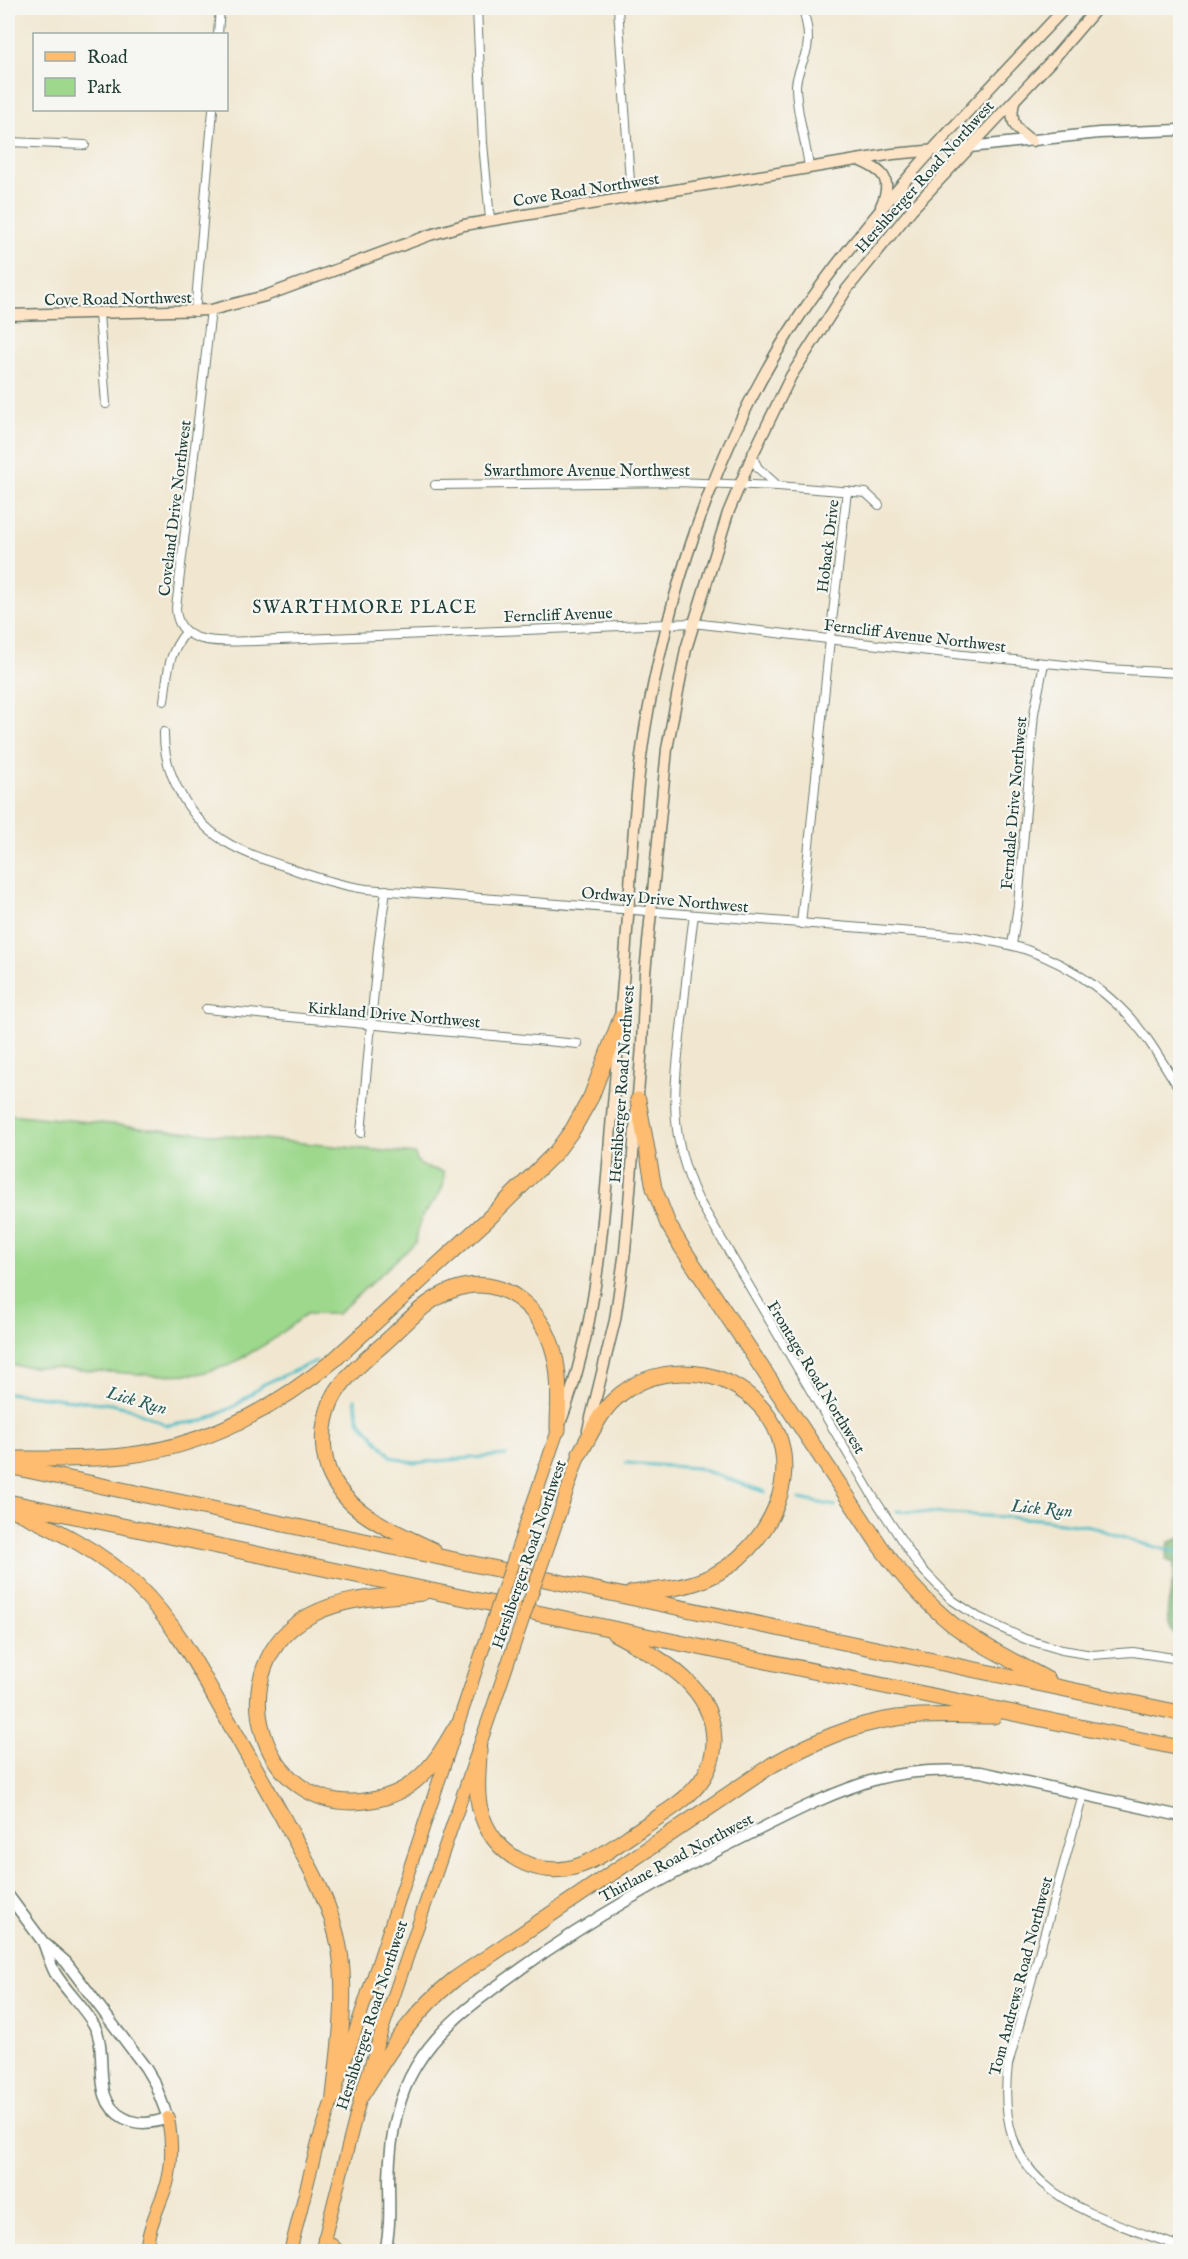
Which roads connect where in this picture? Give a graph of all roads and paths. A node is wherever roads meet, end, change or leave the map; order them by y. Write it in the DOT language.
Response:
graph roads {
  1 [pos="220,8"];
  2 [pos="477,8"];
  3 [pos="618,8"];
  4 [pos="803,8"];
  5 [pos="1065,8"];
  6 [pos="1097,8"];
  7 [pos="218,33"];
  8 [pos="1015,100"];
  9 [pos="213,111"];
  10 [pos="1180,130"];
  11 [pos="1032,141"];
  12 [pos="8,142"];
  13 [pos="85,145"];
  14 [pos="970,147"];
  15 [pos="934,150"];
  16 [pos="858,160"];
  17 [pos="809,168"];
  18 [pos="631,196"];
  19 [pos="878,212"];
  20 [pos="490,219"];
  21 [pos="211,310"];
  22 [pos="195,312"];
  23 [pos="99,314"];
  24 [pos="8,315"];
  25 [pos="106,404"];
  26 [pos="752,456"];
  27 [pos="714,483"];
  28 [pos="435,484"];
  29 [pos="739,484"];
  30 [pos="778,486"];
  31 [pos="848,491"];
  32 [pos="879,505"];
  33 [pos="669,622"];
  34 [pos="693,622"];
  35 [pos="646,624"];
  36 [pos="186,632"];
  37 [pos="830,639"];
  38 [pos="1044,663"];
  39 [pos="1180,673"];
  40 [pos="164,701"];
  41 [pos="164,732"];
  42 [pos="386,890"];
  43 [pos="629,909"];
  44 [pos="651,911"];
  45 [pos="694,915"];
  46 [pos="801,924"];
  47 [pos="1012,945"];
  48 [pos="207,1009"];
  49 [pos="621,1018"];
  50 [pos="371,1025"];
  51 [pos="578,1044"];
  52 [pos="1180,1090"];
  53 [pos="638,1100"];
  54 [pos="361,1133"];
  55 [pos="558,1430"];
  56 [pos="580,1453"];
  57 [pos="8,1459"];
  58 [pos="8,1467"];
  59 [pos="8,1502"];
  60 [pos="8,1507"];
  61 [pos="449,1558"];
  62 [pos="436,1591"];
  63 [pos="618,1595"];
  64 [pos="601,1626"];
  65 [pos="1180,1659"];
  66 [pos="1064,1688"];
  67 [pos="1180,1713"];
  68 [pos="1023,1716"];
  69 [pos="456,1727"];
  70 [pos="1180,1748"];
  71 [pos="479,1750"];
  72 [pos="1083,1795"];
  73 [pos="1180,1816"];
  74 [pos="8,1895"];
  75 [pos="43,1942"];
  76 [pos="334,2096"];
  77 [pos="361,2096"];
  78 [pos="168,2118"];
  79 [pos="324,2238"];
  80 [pos="1180,2247"];
  81 [pos="146,2252"];
  82 [pos="290,2252"];
  83 [pos="321,2252"];
  84 [pos="340,2252"];
  85 [pos="385,2252"];
  1 -- 7 [label="street"];
  2 -- 20 [label="street"];
  3 -- 18 [label="street"];
  4 -- 17 [label="street"];
  5 -- 15 [label="main road, Hershberger Road Northwest"];
  6 -- 8 [label="main road, Hershberger Road Northwest"];
  8 -- 11 [label="main road"];
  8 -- 14 [label="main road, Hershberger Road Northwest"];
  9 -- 22 [label="street"];
  10 -- 11 [label="street, Cove Road Northwest"];
  11 -- 14 [label="street, Cove Road Northwest"];
  12 -- 13 [label="street"];
  14 -- 15 [label="main road, Cove Road Northwest"];
  14 -- 26 [label="main road, Hershberger Road Northwest"];
  15 -- 16 [label="main road, Cove Road Northwest"];
  15 -- 19 [label="main road, Hershberger Road Northwest"];
  16 -- 17 [label="main road, Cove Road Northwest"];
  16 -- 19 [label="main road"];
  17 -- 18 [label="main road, Cove Road Northwest"];
  18 -- 20 [label="main road, Cove Road Northwest"];
  19 -- 27 [label="main road, Hershberger Road Northwest"];
  20 -- 21 [label="main road, Cove Road Northwest"];
  21 -- 22 [label="main road, Cove Road Northwest"];
  21 -- 36 [label="street, Coveland Drive Northwest"];
  22 -- 23 [label="main road, Cove Road Northwest"];
  23 -- 24 [label="main road, Cove Road Northwest"];
  23 -- 25 [label="street"];
  26 -- 29 [label="main road, Hershberger Road Northwest"];
  26 -- 30 [label="street"];
  27 -- 28 [label="street, Swarthmore Avenue Northwest"];
  27 -- 29 [label="street, Swarthmore Avenue Northwest"];
  27 -- 33 [label="main road, Hershberger Road Northwest"];
  29 -- 30 [label="street, Swarthmore Avenue Northwest"];
  29 -- 34 [label="main road, Hershberger Road Northwest"];
  30 -- 31 [label="street, Swarthmore Avenue Northwest"];
  31 -- 32 [label="street, Swarthmore Avenue Northwest"];
  31 -- 37 [label="street, Hoback Drive"];
  33 -- 34 [label="street, Ferncliff Avenue Northwest"];
  33 -- 35 [label="street, Ferncliff Avenue Northwest"];
  33 -- 43 [label="main road, Hershberger Road Northwest"];
  34 -- 37 [label="street, Ferncliff Avenue Northwest"];
  34 -- 44 [label="main road, Hershberger Road Northwest"];
  35 -- 36 [label="street, Ferncliff Avenue"];
  36 -- 40 [label="street"];
  37 -- 38 [label="street, Ferncliff Avenue Northwest"];
  37 -- 46 [label="street, Hoback Drive"];
  38 -- 39 [label="street, Ferncliff Avenue Northwest"];
  38 -- 47 [label="street, Ferndale Drive Northwest"];
  41 -- 42 [label="street, Ordway Drive Northwest"];
  42 -- 43 [label="street, Ordway Drive Northwest"];
  42 -- 50 [label="street"];
  43 -- 44 [label="street, Ordway Drive Northwest"];
  43 -- 49 [label="main road, Hershberger Road Northwest"];
  44 -- 45 [label="street, Ordway Drive Northwest"];
  44 -- 53 [label="main road, Hershberger Road Northwest"];
  45 -- 46 [label="street, Ordway Drive Northwest"];
  45 -- 65 [label="street, Frontage Road Northwest"];
  46 -- 47 [label="street, Ordway Drive Northwest"];
  47 -- 52 [label="street, Ordway Drive Northwest"];
  48 -- 50 [label="street, Kirkland Drive Northwest"];
  49 -- 55 [label="main road, Hershberger Road Northwest"];
  49 -- 57 [label="highway"];
  50 -- 51 [label="street, Kirkland Drive Northwest"];
  50 -- 54 [label="street"];
  53 -- 56 [label="main road, Hershberger Road Northwest"];
  53 -- 66 [label="highway"];
  55 -- 61 [label="highway"];
  55 -- 69 [label="main road, Hershberger Road Northwest, bridge"];
  56 -- 63 [label="highway"];
  56 -- 71 [label="main road, Hershberger Road Northwest, bridge"];
  58 -- 61 [label="highway"];
  59 -- 62 [label="highway"];
  60 -- 76 [label="highway"];
  61 -- 63 [label="highway"];
  62 -- 64 [label="highway"];
  62 -- 69 [label="highway"];
  63 -- 66 [label="highway"];
  64 -- 68 [label="highway"];
  64 -- 71 [label="highway"];
  66 -- 67 [label="highway"];
  68 -- 70 [label="highway"];
  68 -- 77 [label="highway"];
  69 -- 76 [label="main road, Hershberger Road Northwest"];
  71 -- 77 [label="main road, Hershberger Road Northwest"];
  72 -- 73 [label="street, Thirlane Road Northwest"];
  72 -- 80 [label="street, Tom Andrews Road Northwest"];
  72 -- 85 [label="street, Thirlane Road Northwest"];
  74 -- 75 [label="street"];
  75 -- 78 [label="street"];
  75 -- 78 [label="street"];
  76 -- 82 [label="main road, Hershberger Road Northwest"];
  77 -- 79 [label="main road, Hershberger Road Northwest"];
  78 -- 81 [label="main road"];
  79 -- 83 [label="main road, Hershberger Road Northwest"];
  79 -- 84 [label="main road"];
}
